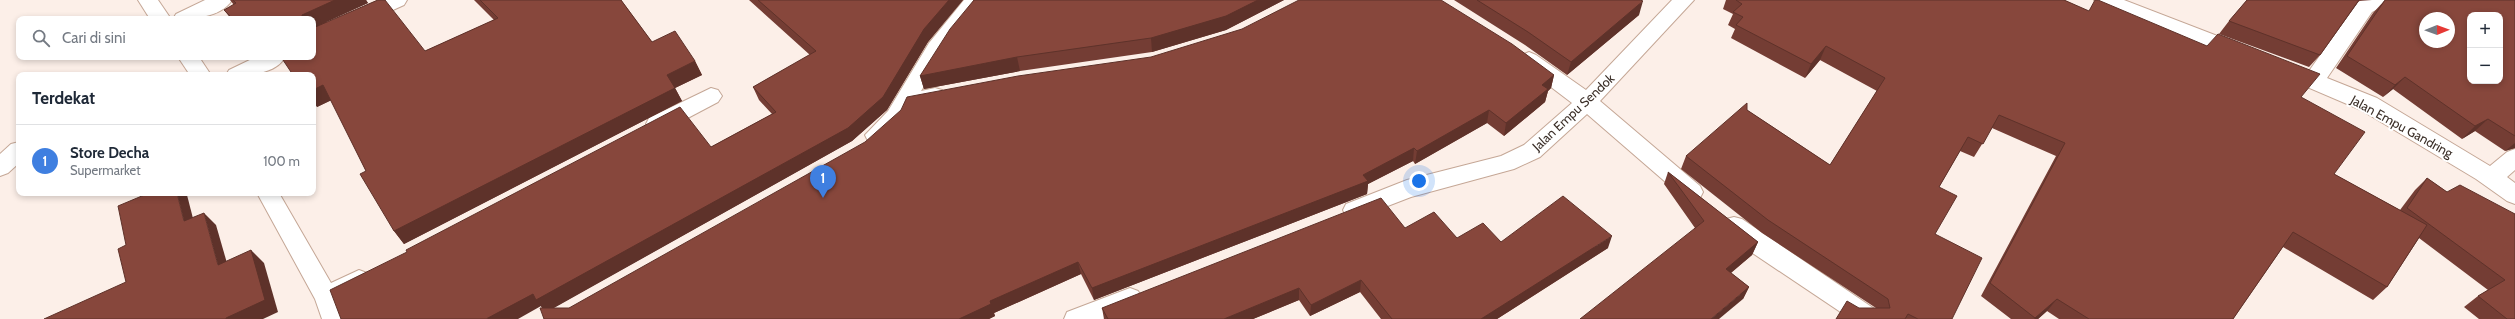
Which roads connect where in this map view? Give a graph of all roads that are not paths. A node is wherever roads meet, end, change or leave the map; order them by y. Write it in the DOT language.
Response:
graph roads {
  1 [pos="148,0"];
  2 [pos="222,0"];
  3 [pos="397,0"];
  4 [pos="976,0"];
  5 [pos="1684,0"];
  6 [pos="2104,0"];
  7 [pos="2378,0"];
  8 [pos="159,16"];
  9 [pos="189,16"];
  10 [pos="316,38"];
  11 [pos="1511,47"];
  12 [pos="190,60"];
  13 [pos="268,60"];
  14 [pos="199,72"];
  15 [pos="242,72"];
  16 [pos="2314,80"];
  17 [pos="958,92"];
  18 [pos="711,96"];
  19 [pos="903,102"];
  20 [pos="1587,102"];
  21 [pos="641,133"];
  22 [pos="861,148"];
  23 [pos="16,153"];
  24 [pos="2515,158"];
  25 [pos="0,167"];
  26 [pos="2490,178"];
  27 [pos="2515,195"];
  28 [pos="270,196"];
  29 [pos="1332,218"];
  30 [pos="375,272"];
  31 [pos="1146,291"];
  32 [pos="326,298"];
  33 [pos="334,319"];
  34 [pos="1076,319"];
  35 [pos="1870,319"];
  1 -- 8 [label="street"];
  2 -- 9 [label="street"];
  3 -- 10 [label="street"];
  4 -- 19 [label="street"];
  5 -- 20 [label="street, Jalan Empu Sendok"];
  6 -- 16 [label="street, Jalan Empu Gandring"];
  7 -- 16 [label="street"];
  11 -- 20 [label="street"];
  12 -- 14 [label="street"];
  13 -- 15 [label="street"];
  16 -- 26 [label="street, Jalan Empu Gandring"];
  17 -- 19 [label="street"];
  18 -- 21 [label="street"];
  19 -- 22 [label="street"];
  20 -- 29 [label="street, Jalan Empu Sendok"];
  20 -- 35 [label="street"];
  23 -- 25 [label="street"];
  24 -- 26 [label="street"];
  26 -- 27 [label="street, Jalan Empu Gandring"];
  28 -- 32 [label="street"];
  30 -- 32 [label="street"];
  31 -- 34 [label="street"];
  32 -- 33 [label="street"];
}
